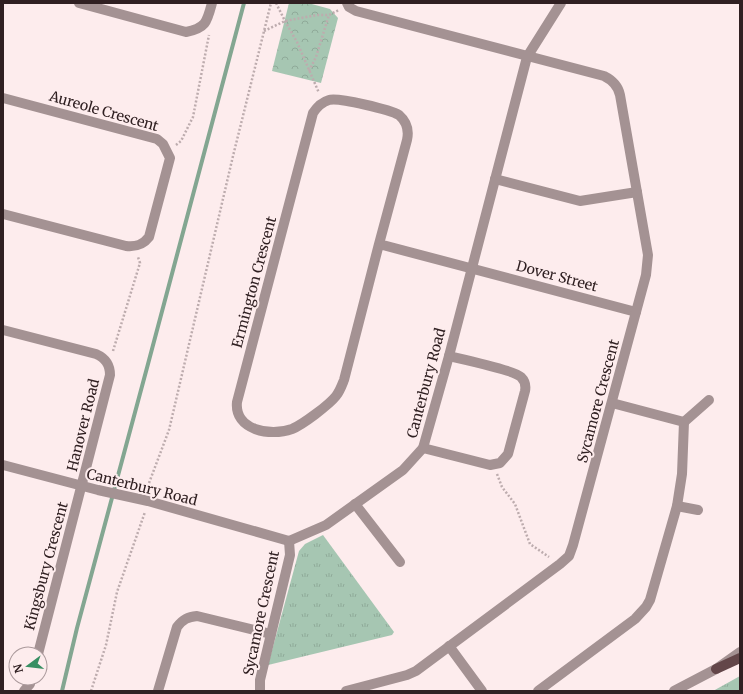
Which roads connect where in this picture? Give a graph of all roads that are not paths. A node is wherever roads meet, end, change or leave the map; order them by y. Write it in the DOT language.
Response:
graph roads {
  1 [pos="79,3"];
  2 [pos="212,3"];
  3 [pos="561,3"];
  4 [pos="348,5"];
  5 [pos="528,56"];
  6 [pos="3,98"];
  7 [pos="495,179"];
  8 [pos="637,192"];
  9 [pos="3,214"];
  10 [pos="380,244"];
  11 [pos="471,268"];
  12 [pos="636,312"];
  13 [pos="3,330"];
  14 [pos="449,356"];
  15 [pos="709,400"];
  16 [pos="612,403"];
  17 [pos="684,422"];
  18 [pos="423,448"];
  19 [pos="3,465"];
  20 [pos="82,486"];
  21 [pos="355,504"];
  22 [pos="677,506"];
  23 [pos="698,510"];
  24 [pos="289,541"];
  25 [pos="400,562"];
  26 [pos="271,634"];
  27 [pos="40,646"];
  28 [pos="449,646"];
  29 [pos="740,652"];
  30 [pos="740,658"];
  31 [pos="716,669"];
  32 [pos="158,691"];
  33 [pos="260,691"];
  34 [pos="346,691"];
  35 [pos="482,691"];
  36 [pos="538,691"];
  37 [pos="674,691"];
  1 -- 2 [label="street"];
  3 -- 5 [label="street, Canterbury Road"];
  4 -- 5 [label="street, Sycamore Crescent"];
  5 -- 7 [label="street, Canterbury Road"];
  5 -- 8 [label="street, Sycamore Crescent"];
  6 -- 9 [label="street, Aureole Crescent"];
  7 -- 8 [label="street"];
  7 -- 11 [label="street, Canterbury Road"];
  8 -- 12 [label="street, Sycamore Crescent"];
  10 -- 10 [label="street, Ermington Crescent"];
  10 -- 11 [label="street"];
  11 -- 12 [label="street, Dover Street"];
  11 -- 14 [label="street, Canterbury Road"];
  12 -- 16 [label="street, Sycamore Crescent"];
  13 -- 20 [label="street, Hanover Road"];
  14 -- 18 [label="street, Canterbury Road"];
  14 -- 18 [label="street"];
  15 -- 17 [label="street"];
  16 -- 17 [label="street"];
  16 -- 28 [label="street, Sycamore Crescent"];
  17 -- 22 [label="street"];
  18 -- 21 [label="street, Canterbury Road"];
  19 -- 20 [label="street, Canterbury Road"];
  20 -- 24 [label="street, Canterbury Road"];
  20 -- 27 [label="street, Kingsbury Crescent"];
  21 -- 24 [label="street, Canterbury Road"];
  21 -- 25 [label="street"];
  22 -- 23 [label="street"];
  22 -- 36 [label="street"];
  24 -- 26 [label="street, Sycamore Crescent"];
  26 -- 32 [label="street"];
  26 -- 33 [label="street, Sycamore Crescent"];
  28 -- 34 [label="street, Sycamore Crescent"];
  28 -- 35 [label="street"];
  29 -- 31 [label="street"];
  30 -- 31 [label="main road"];
  31 -- 37 [label="street"];
}
